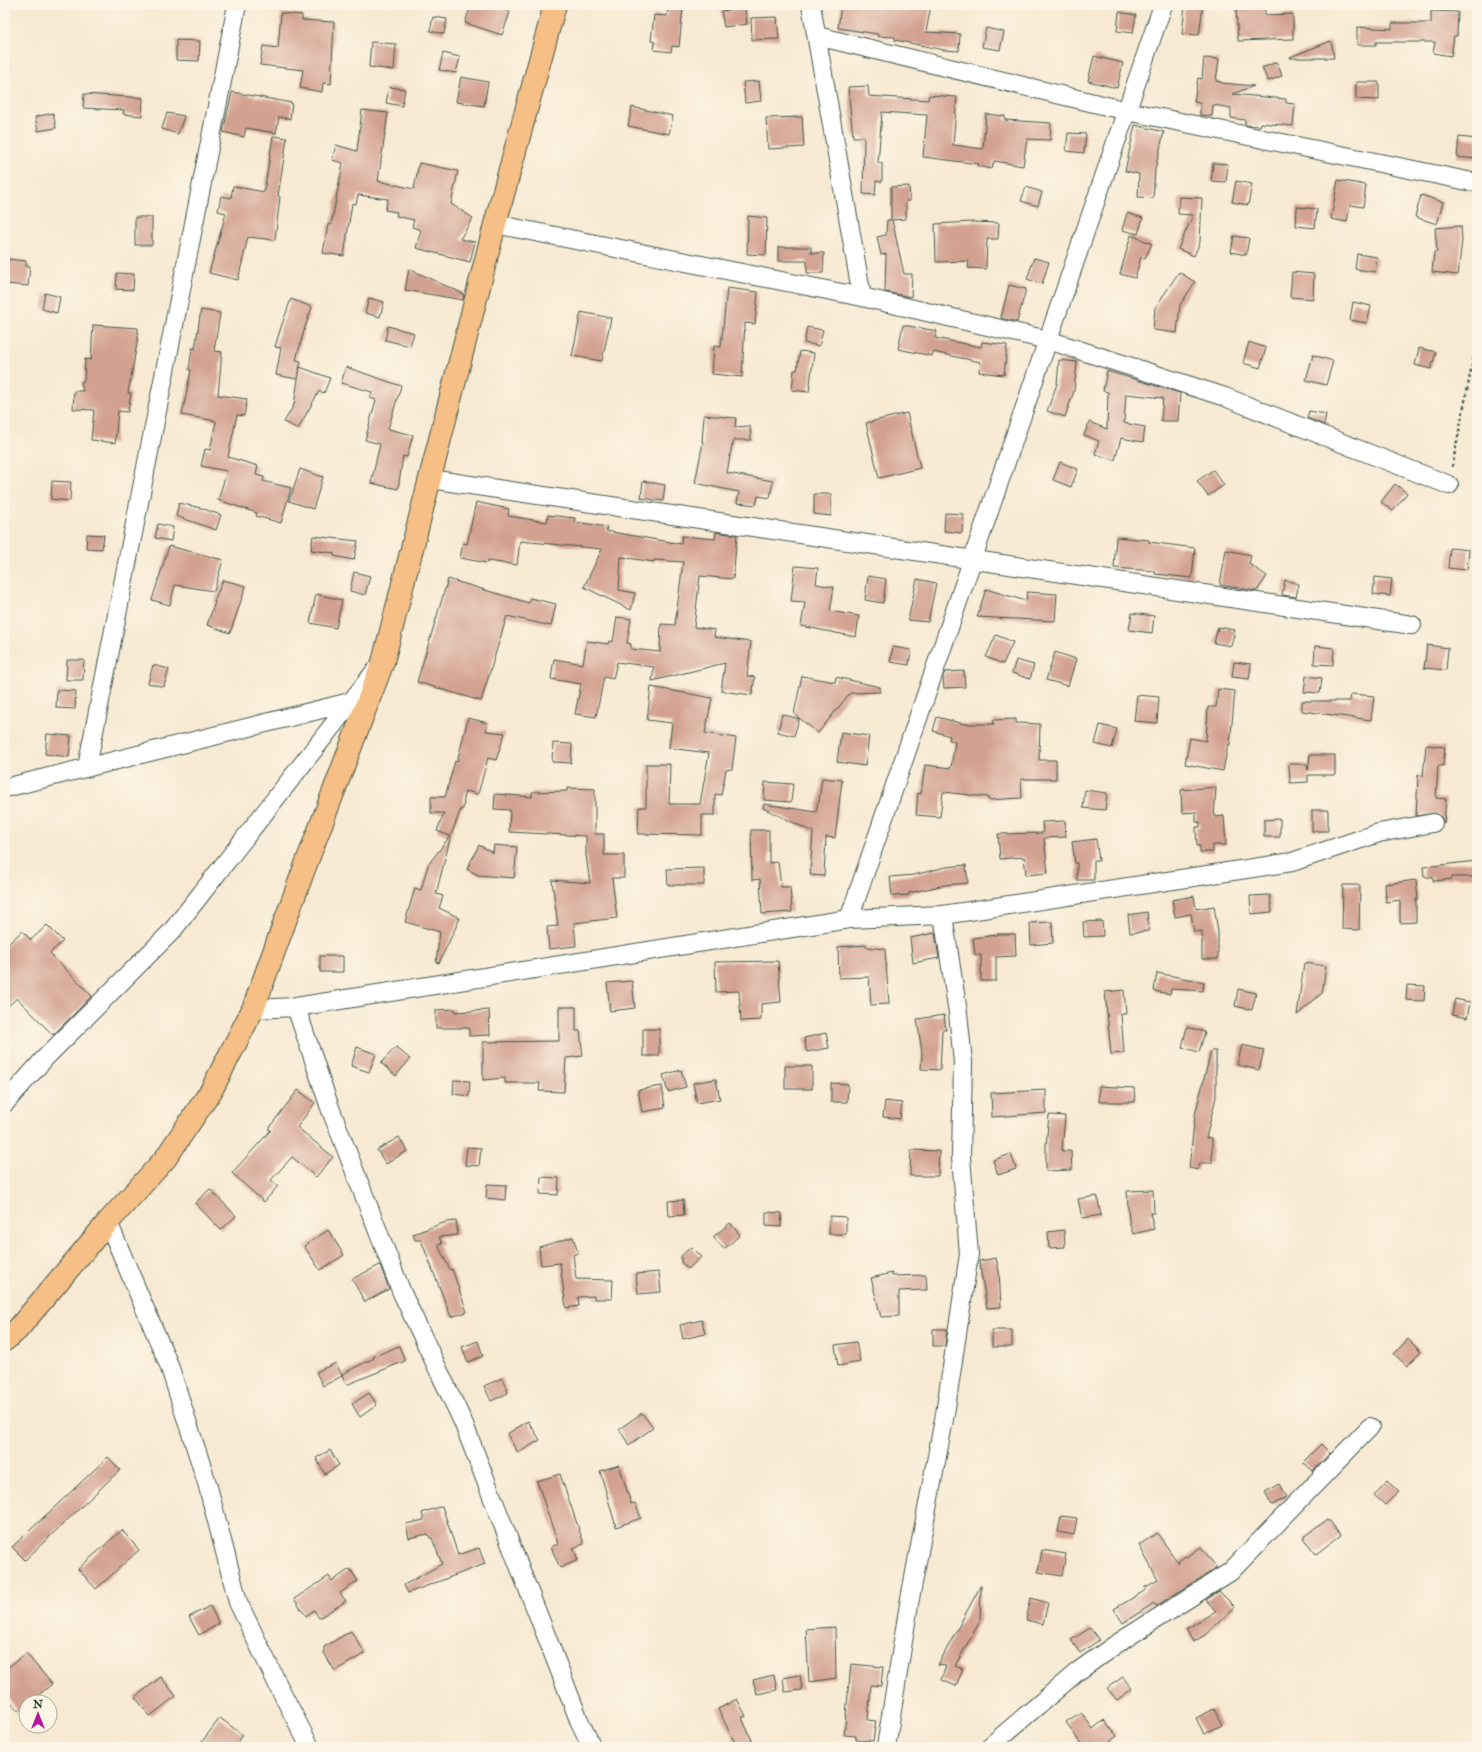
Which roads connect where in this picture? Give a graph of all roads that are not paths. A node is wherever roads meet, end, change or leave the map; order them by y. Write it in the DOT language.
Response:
graph roads {
  1 [pos="237,5"];
  2 [pos="555,5"];
  3 [pos="812,5"];
  4 [pos="1163,5"];
  5 [pos="817,36"];
  6 [pos="1127,111"];
  7 [pos="1477,183"];
  8 [pos="495,224"];
  9 [pos="862,297"];
  10 [pos="1048,340"];
  11 [pos="430,479"];
  12 [pos="1449,485"];
  13 [pos="973,560"];
  14 [pos="1412,625"];
  15 [pos="383,662"];
  16 [pos="350,702"];
  17 [pos="87,767"];
  18 [pos="5,788"];
  19 [pos="1433,823"];
  20 [pos="943,915"];
  21 [pos="849,918"];
  22 [pos="296,1007"];
  23 [pos="253,1009"];
  24 [pos="5,1103"];
  25 [pos="108,1222"];
  26 [pos="5,1340"];
  27 [pos="1370,1427"];
  28 [pos="310,1747"];
  29 [pos="592,1747"];
  30 [pos="886,1747"];
  31 [pos="989,1747"];
  1 -- 17 [label="street"];
  2 -- 8 [label="main road"];
  3 -- 5 [label="street"];
  4 -- 6 [label="street"];
  5 -- 6 [label="street"];
  5 -- 9 [label="street"];
  6 -- 7 [label="street"];
  6 -- 10 [label="street"];
  8 -- 9 [label="street"];
  8 -- 11 [label="main road"];
  9 -- 10 [label="street"];
  10 -- 12 [label="street"];
  10 -- 13 [label="street"];
  11 -- 13 [label="street"];
  11 -- 15 [label="main road"];
  13 -- 14 [label="street"];
  13 -- 21 [label="street"];
  15 -- 16 [label="street"];
  15 -- 23 [label="main road"];
  16 -- 17 [label="street"];
  16 -- 24 [label="street"];
  17 -- 18 [label="street"];
  19 -- 20 [label="street"];
  20 -- 21 [label="street"];
  20 -- 30 [label="street"];
  21 -- 22 [label="street"];
  22 -- 23 [label="street"];
  22 -- 29 [label="street"];
  23 -- 25 [label="main road"];
  25 -- 26 [label="main road"];
  25 -- 28 [label="street"];
  27 -- 31 [label="street"];
}
